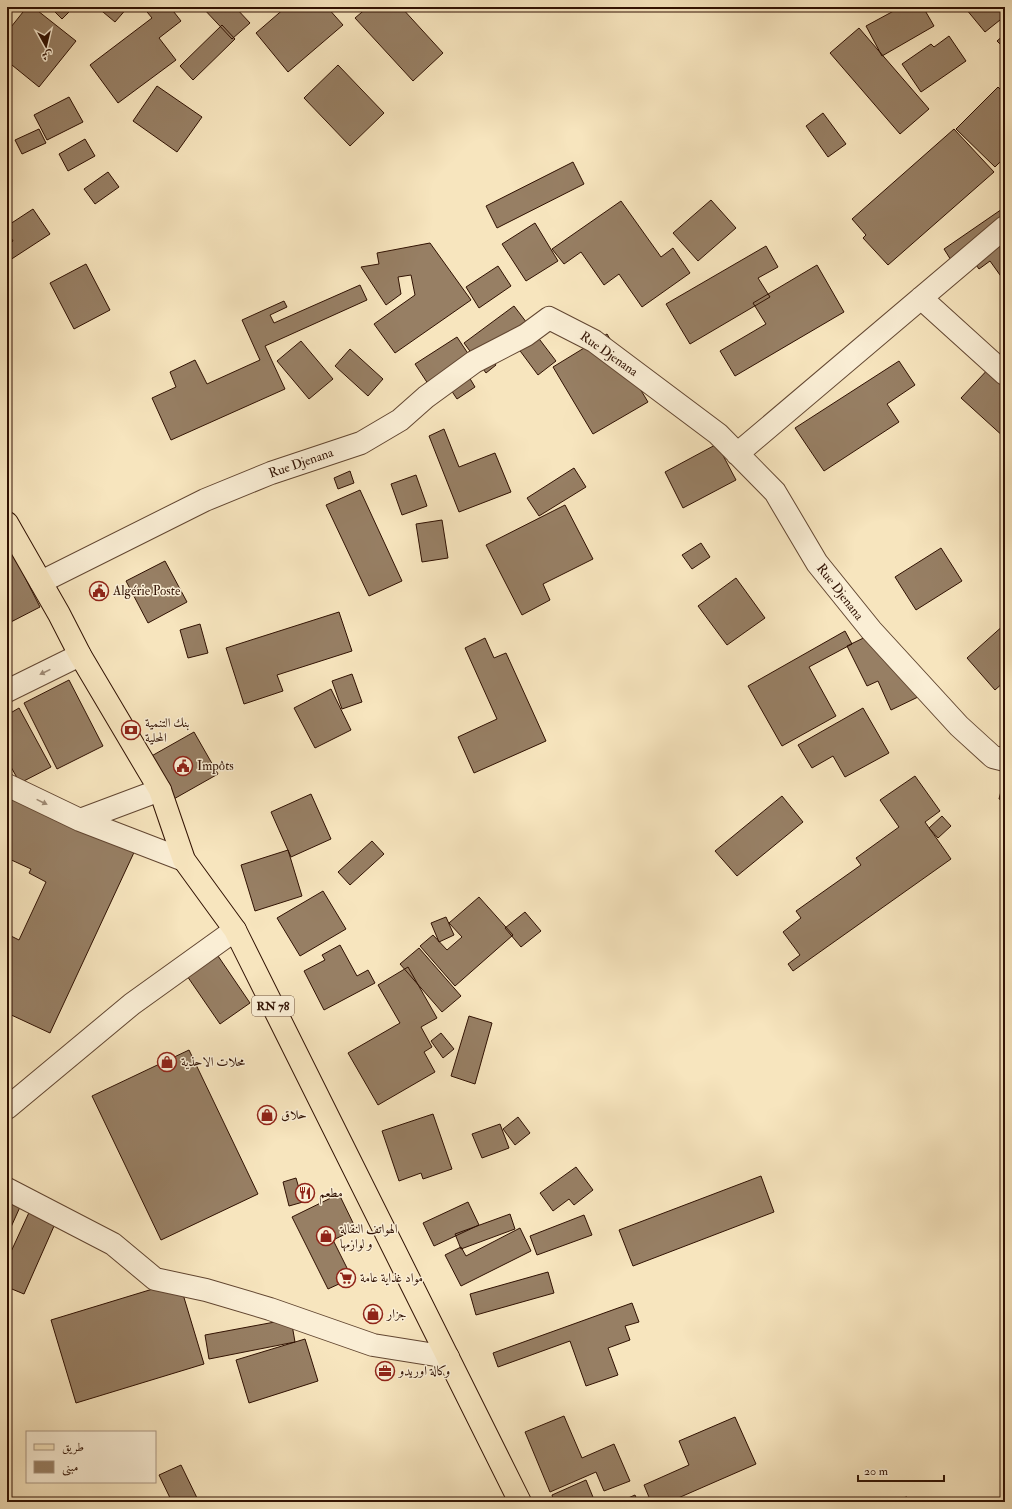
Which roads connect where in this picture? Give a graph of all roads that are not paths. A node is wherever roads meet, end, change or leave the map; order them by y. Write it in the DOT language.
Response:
graph roads {
  1 [pos="1005,227"];
  2 [pos="921,298"];
  3 [pos="1005,374"];
  4 [pos="737,454"];
  5 [pos="7,523"];
  6 [pos="41,582"];
  7 [pos="80,655"];
  8 [pos="7,691"];
  9 [pos="1005,760"];
  10 [pos="7,784"];
  11 [pos="160,790"];
  12 [pos="80,820"];
  13 [pos="184,860"];
  14 [pos="235,930"];
  15 [pos="7,1108"];
  16 [pos="7,1189"];
  17 [pos="448,1357"];
  18 [pos="520,1502"];
  1 -- 2 [label="street"];
  2 -- 3 [label="street"];
  2 -- 4 [label="street"];
  4 -- 6 [label="street, Rue Djenana"];
  4 -- 9 [label="street, Rue Djenana"];
  5 -- 6 [label="main road, RN 78"];
  6 -- 7 [label="main road, RN 78"];
  7 -- 8 [label="street, one-way"];
  7 -- 11 [label="main road, RN 78"];
  10 -- 12 [label="street, one-way"];
  11 -- 12 [label="street"];
  11 -- 13 [label="main road, RN 78"];
  12 -- 13 [label="street"];
  13 -- 14 [label="main road, RN 78"];
  14 -- 15 [label="street"];
  14 -- 17 [label="main road, RN 78"];
  16 -- 17 [label="street"];
  17 -- 18 [label="main road, RN 78"];
}
